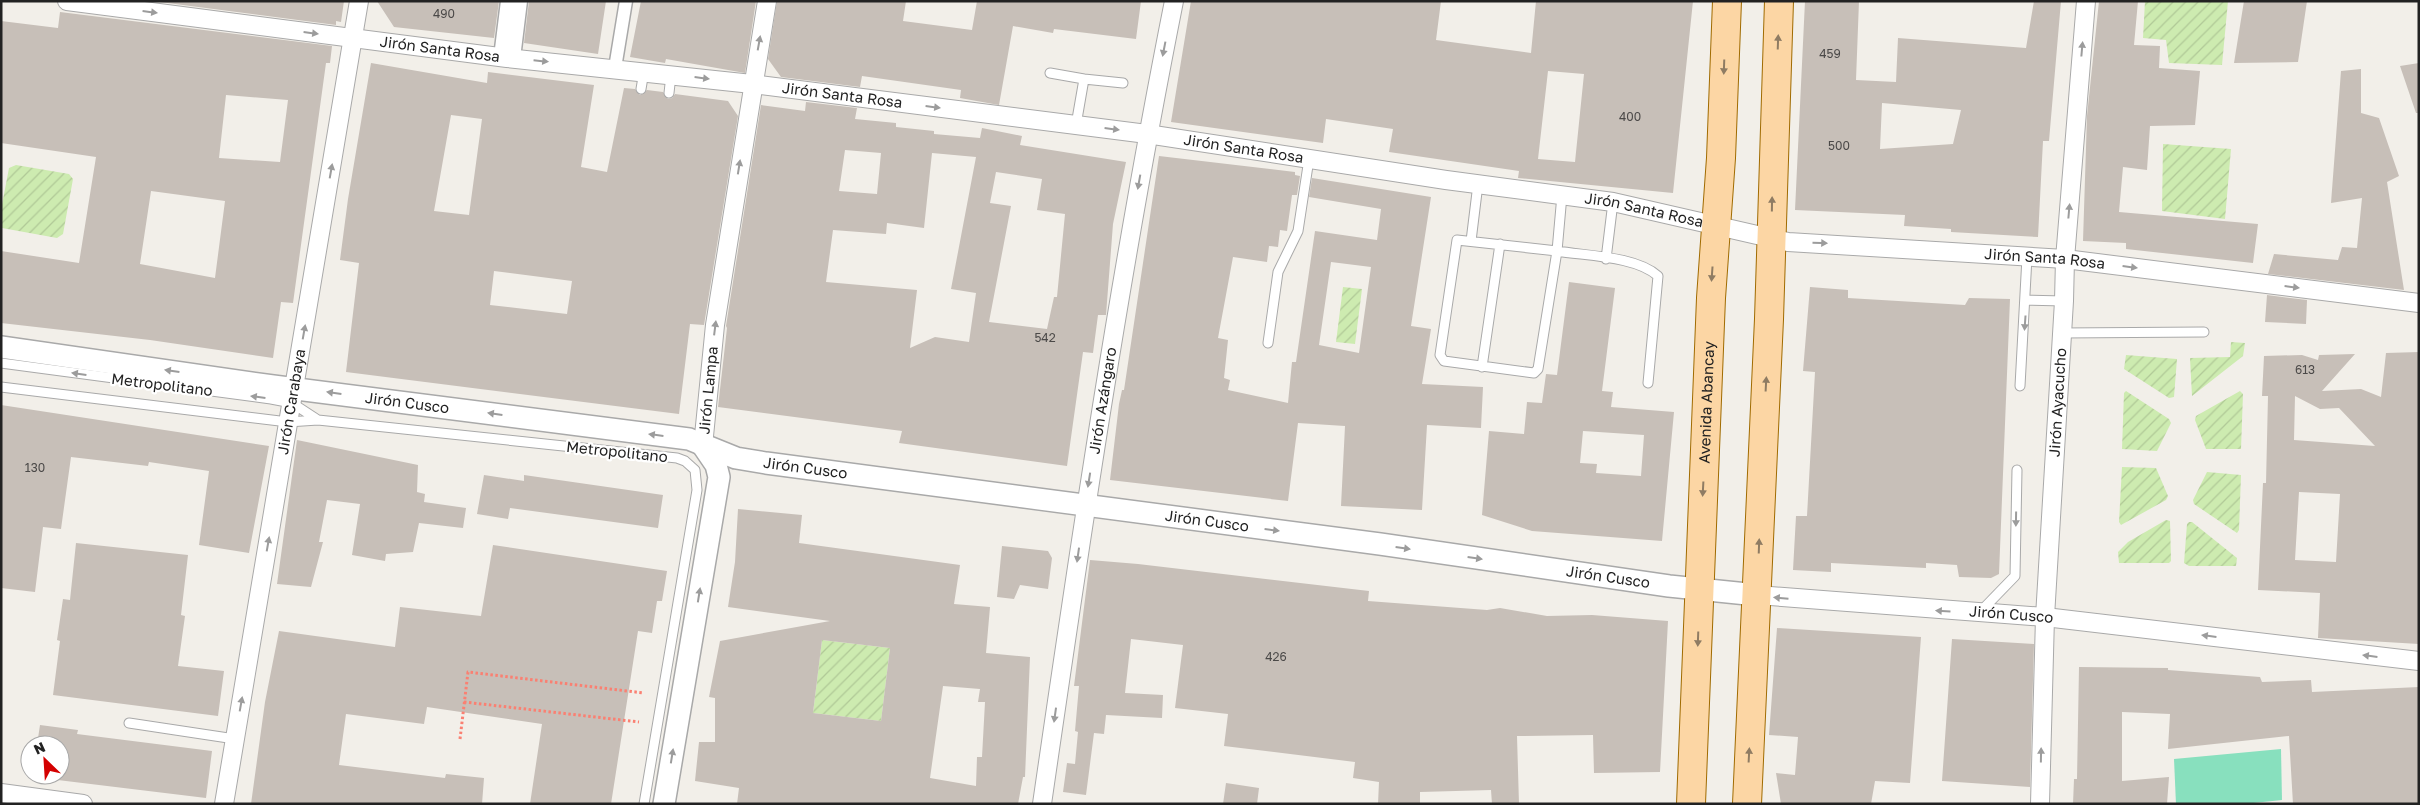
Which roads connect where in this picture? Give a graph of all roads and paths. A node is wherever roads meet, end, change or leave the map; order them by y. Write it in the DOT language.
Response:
graph roads {
  1 [pos="67,1"];
  2 [pos="360,1"];
  3 [pos="507,1"];
  4 [pos="514,1"];
  5 [pos="521,1"];
  6 [pos="626,1"];
  7 [pos="767,1"];
  8 [pos="1174,1"];
  9 [pos="1727,1"];
  10 [pos="1779,1"];
  11 [pos="2086,1"];
  12 [pos="353,38"];
  13 [pos="507,58"];
  14 [pos="615,68"];
  15 [pos="644,71"];
  16 [pos="1050,73"];
  17 [pos="671,75"];
  18 [pos="1084,79"];
  19 [pos="1123,83"];
  20 [pos="752,84"];
  21 [pos="641,90"];
  22 [pos="669,93"];
  23 [pos="1076,125"];
  24 [pos="1148,134"];
  25 [pos="1309,158"];
  26 [pos="1478,184"];
  27 [pos="1562,195"];
  28 [pos="1613,202"];
  29 [pos="1716,225"];
  30 [pos="1771,239"];
  31 [pos="1470,241"];
  32 [pos="1500,244"];
  33 [pos="1556,251"];
  34 [pos="2027,257"];
  35 [pos="1606,259"];
  36 [pos="2065,259"];
  37 [pos="2027,300"];
  38 [pos="2064,301"];
  39 [pos="2419,303"];
  40 [pos="2204,332"];
  41 [pos="2062,333"];
  42 [pos="1268,343"];
  43 [pos="1,347"];
  44 [pos="1,363"];
  45 [pos="1482,367"];
  46 [pos="1648,383"];
  47 [pos="2020,386"];
  48 [pos="1,387"];
  49 [pos="293,395"];
  50 [pos="318,420"];
  51 [pos="288,422"];
  52 [pos="702,446"];
  53 [pos="2017,470"];
  54 [pos="1085,506"];
  55 [pos="1700,590"];
  56 [pos="1757,595"];
  57 [pos="1979,613"];
  58 [pos="2044,617"];
  59 [pos="2419,662"];
  60 [pos="644,693"];
  61 [pos="464,702"];
  62 [pos="639,722"];
  63 [pos="129,723"];
  64 [pos="235,739"];
  65 [pos="460,739"];
  66 [pos="1,793"];
  67 [pos="83,804"];
  68 [pos="224,804"];
  69 [pos="644,804"];
  70 [pos="664,804"];
  71 [pos="1042,804"];
  72 [pos="1691,804"];
  73 [pos="1747,804"];
  74 [pos="2040,804"];
  1 -- 12 [label="street, Jirón Santa Rosa, one-way"];
  2 -- 12 [label="street, Jirón Carabaya"];
  3 -- 13 [label="street"];
  4 -- 13 [label="lane"];
  5 -- 13 [label="street"];
  6 -- 14 [label="street"];
  20 -- 7 [label="street, Jirón Lampa, one-way"];
  8 -- 24 [label="street, Jirón Azángaro, one-way"];
  9 -- 29 [label="main road, Avenida Abancay, one-way"];
  30 -- 10 [label="main road, one-way"];
  36 -- 11 [label="street, Jirón Ayacucho, one-way"];
  12 -- 13 [label="street, Jirón Santa Rosa"];
  49 -- 12 [label="street, Jirón Carabaya, one-way"];
  13 -- 14 [label="street, Jirón Santa Rosa, one-way"];
  14 -- 15 [label="street, Jirón Santa Rosa"];
  15 -- 17 [label="street, Jirón Santa Rosa"];
  15 -- 21 [label="lane"];
  16 -- 18 [label="lane"];
  17 -- 20 [label="street, Jirón Santa Rosa, one-way"];
  17 -- 22 [label="lane"];
  18 -- 19 [label="lane"];
  18 -- 23 [label="lane"];
  20 -- 23 [label="street, Jirón Santa Rosa, one-way"];
  52 -- 20 [label="street, Jirón Lampa, one-way"];
  23 -- 24 [label="street, Jirón Santa Rosa, one-way"];
  24 -- 25 [label="street, Jirón Santa Rosa"];
  24 -- 54 [label="street, Jirón Azángaro, one-way"];
  25 -- 26 [label="street, Jirón Santa Rosa"];
  25 -- 42 [label="lane"];
  26 -- 27 [label="street, Jirón Santa Rosa"];
  26 -- 31 [label="lane"];
  27 -- 28 [label="street, Jirón Santa Rosa"];
  27 -- 33 [label="lane"];
  28 -- 29 [label="street, Jirón Santa Rosa"];
  28 -- 35 [label="lane"];
  29 -- 30 [label="street, Jirón Santa Rosa"];
  29 -- 55 [label="main road, Avenida Abancay, one-way"];
  30 -- 34 [label="street, Jirón Santa Rosa, one-way"];
  56 -- 30 [label="main road, one-way"];
  31 -- 32 [label="lane"];
  31 -- 45 [label="lane"];
  32 -- 33 [label="lane"];
  32 -- 45 [label="lane"];
  33 -- 35 [label="lane"];
  33 -- 45 [label="lane"];
  34 -- 36 [label="street, Jirón Santa Rosa"];
  34 -- 37 [label="lane"];
  35 -- 46 [label="lane"];
  36 -- 38 [label="street, Jirón Ayacucho"];
  36 -- 39 [label="street, Jirón Santa Rosa, one-way"];
  37 -- 38 [label="lane"];
  37 -- 47 [label="lane, one-way"];
  38 -- 41 [label="street, Jirón Ayacucho"];
  40 -- 41 [label="lane"];
  41 -- 58 [label="street, Jirón Ayacucho"];
  49 -- 43 [label="street, Jirón Cusco, one-way"];
  49 -- 44 [label="lane, Metropolitano, one-way"];
  48 -- 51 [label="lane, Metropolitano"];
  49 -- 50 [label="lane, Metropolitano"];
  49 -- 51 [label="street, Jirón Carabaya"];
  52 -- 49 [label="street, Jirón Cusco, one-way"];
  50 -- 51 [label="lane, Metropolitano"];
  50 -- 69 [label="lane, Metropolitano"];
  64 -- 51 [label="street, Jirón Carabaya, one-way"];
  52 -- 54 [label="street, Jirón Cusco"];
  70 -- 52 [label="street, Jirón Lampa, one-way"];
  53 -- 57 [label="lane, one-way"];
  54 -- 55 [label="street, Jirón Cusco, one-way"];
  54 -- 71 [label="street, Jirón Azángaro, one-way"];
  55 -- 56 [label="street, Jirón Cusco"];
  55 -- 72 [label="main road, Avenida Abancay, one-way"];
  57 -- 56 [label="street, Jirón Cusco, one-way"];
  73 -- 56 [label="main road, one-way"];
  57 -- 58 [label="street, Jirón Cusco"];
  59 -- 58 [label="street, Jirón Cusco, one-way"];
  74 -- 58 [label="street, Jirón Ayacucho, one-way"];
  60 -- 61 [label="path"];
  61 -- 62 [label="path"];
  61 -- 65 [label="path"];
  63 -- 64 [label="lane"];
  64 -- 68 [label="street, Jirón Carabaya"];
  66 -- 67 [label="street"];
}
